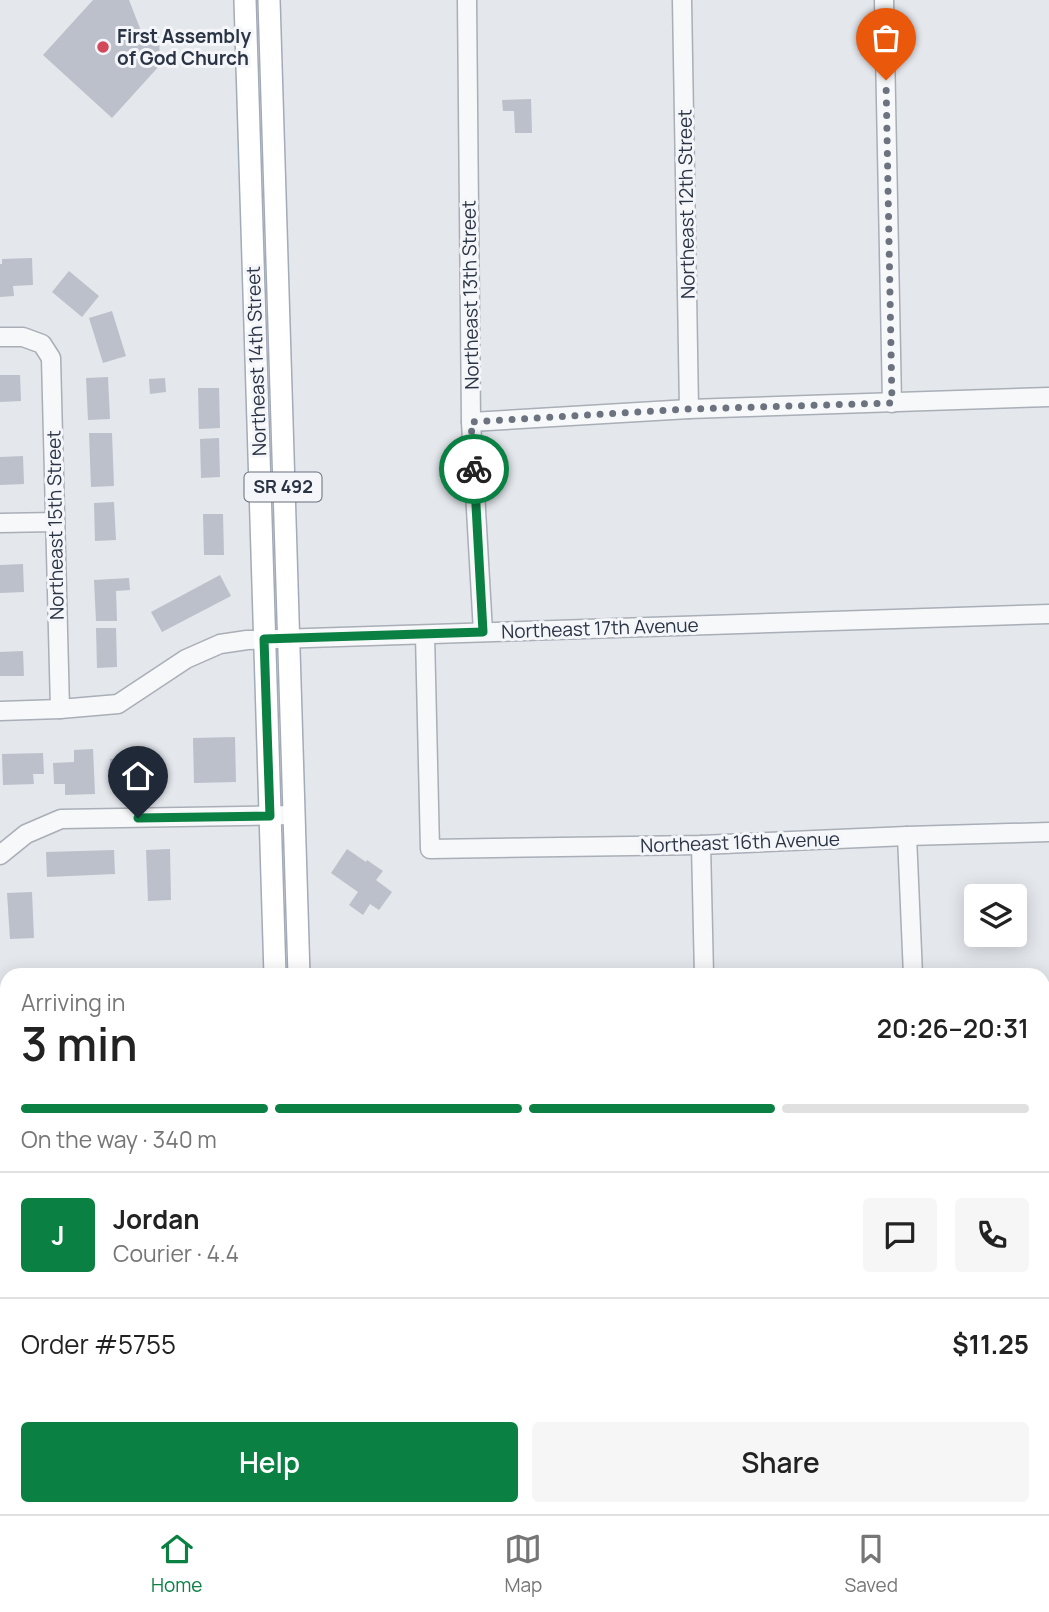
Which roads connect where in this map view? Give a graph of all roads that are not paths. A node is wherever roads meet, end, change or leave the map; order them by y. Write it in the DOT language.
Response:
graph roads {
  1 [pos="245,0"];
  2 [pos="269,0"];
  3 [pos="467,0"];
  4 [pos="682,0"];
  5 [pos="884,0"];
  6 [pos="0,337"];
  7 [pos="1049,397"];
  8 [pos="892,403"];
  9 [pos="689,409"];
  10 [pos="471,422"];
  11 [pos="55,522"];
  12 [pos="0,523"];
  13 [pos="1049,614"];
  14 [pos="483,632"];
  15 [pos="425,635"];
  16 [pos="288,638"];
  17 [pos="264,639"];
  18 [pos="60,709"];
  19 [pos="0,711"];
  20 [pos="294,815"];
  21 [pos="270,816"];
  22 [pos="1049,832"];
  23 [pos="907,836"];
  24 [pos="701,845"];
  25 [pos="0,855"];
  26 [pos="275,968"];
  27 [pos="299,968"];
  28 [pos="704,968"];
  29 [pos="913,968"];
  1 -- 17 [label="main road, Northeast 14th Street / SR 492"];
  2 -- 16 [label="main road, Northeast 14th Street / SR 492"];
  3 -- 10 [label="street, Northeast 13th Street"];
  4 -- 9 [label="street, Northeast 12th Street"];
  5 -- 8 [label="street"];
  6 -- 11 [label="street, Northeast 15th Street"];
  7 -- 8 [label="street"];
  8 -- 9 [label="street"];
  9 -- 10 [label="street"];
  10 -- 14 [label="street, Northeast 13th Street"];
  11 -- 12 [label="street"];
  11 -- 18 [label="street, Northeast 15th Street"];
  13 -- 14 [label="street, Northeast 17th Avenue"];
  14 -- 15 [label="street, Northeast 17th Avenue"];
  15 -- 16 [label="street, Northeast 17th Avenue"];
  15 -- 24 [label="street, Northeast 16th Avenue"];
  16 -- 17 [label="street, Northeast 17th Avenue"];
  16 -- 20 [label="main road, Northeast 14th Street / SR 492"];
  17 -- 18 [label="street, Northeast 17th Avenue"];
  17 -- 21 [label="main road, Northeast 14th Street / SR 492"];
  18 -- 19 [label="street, Northeast 17th Avenue"];
  20 -- 21 [label="street"];
  20 -- 27 [label="main road, Northeast 14th Street / SR 492"];
  21 -- 25 [label="street"];
  21 -- 26 [label="main road, Northeast 14th Street / SR 492"];
  22 -- 23 [label="street, Northeast 16th Avenue"];
  23 -- 24 [label="street, Northeast 16th Avenue"];
  23 -- 29 [label="street"];
  24 -- 28 [label="street"];
}
